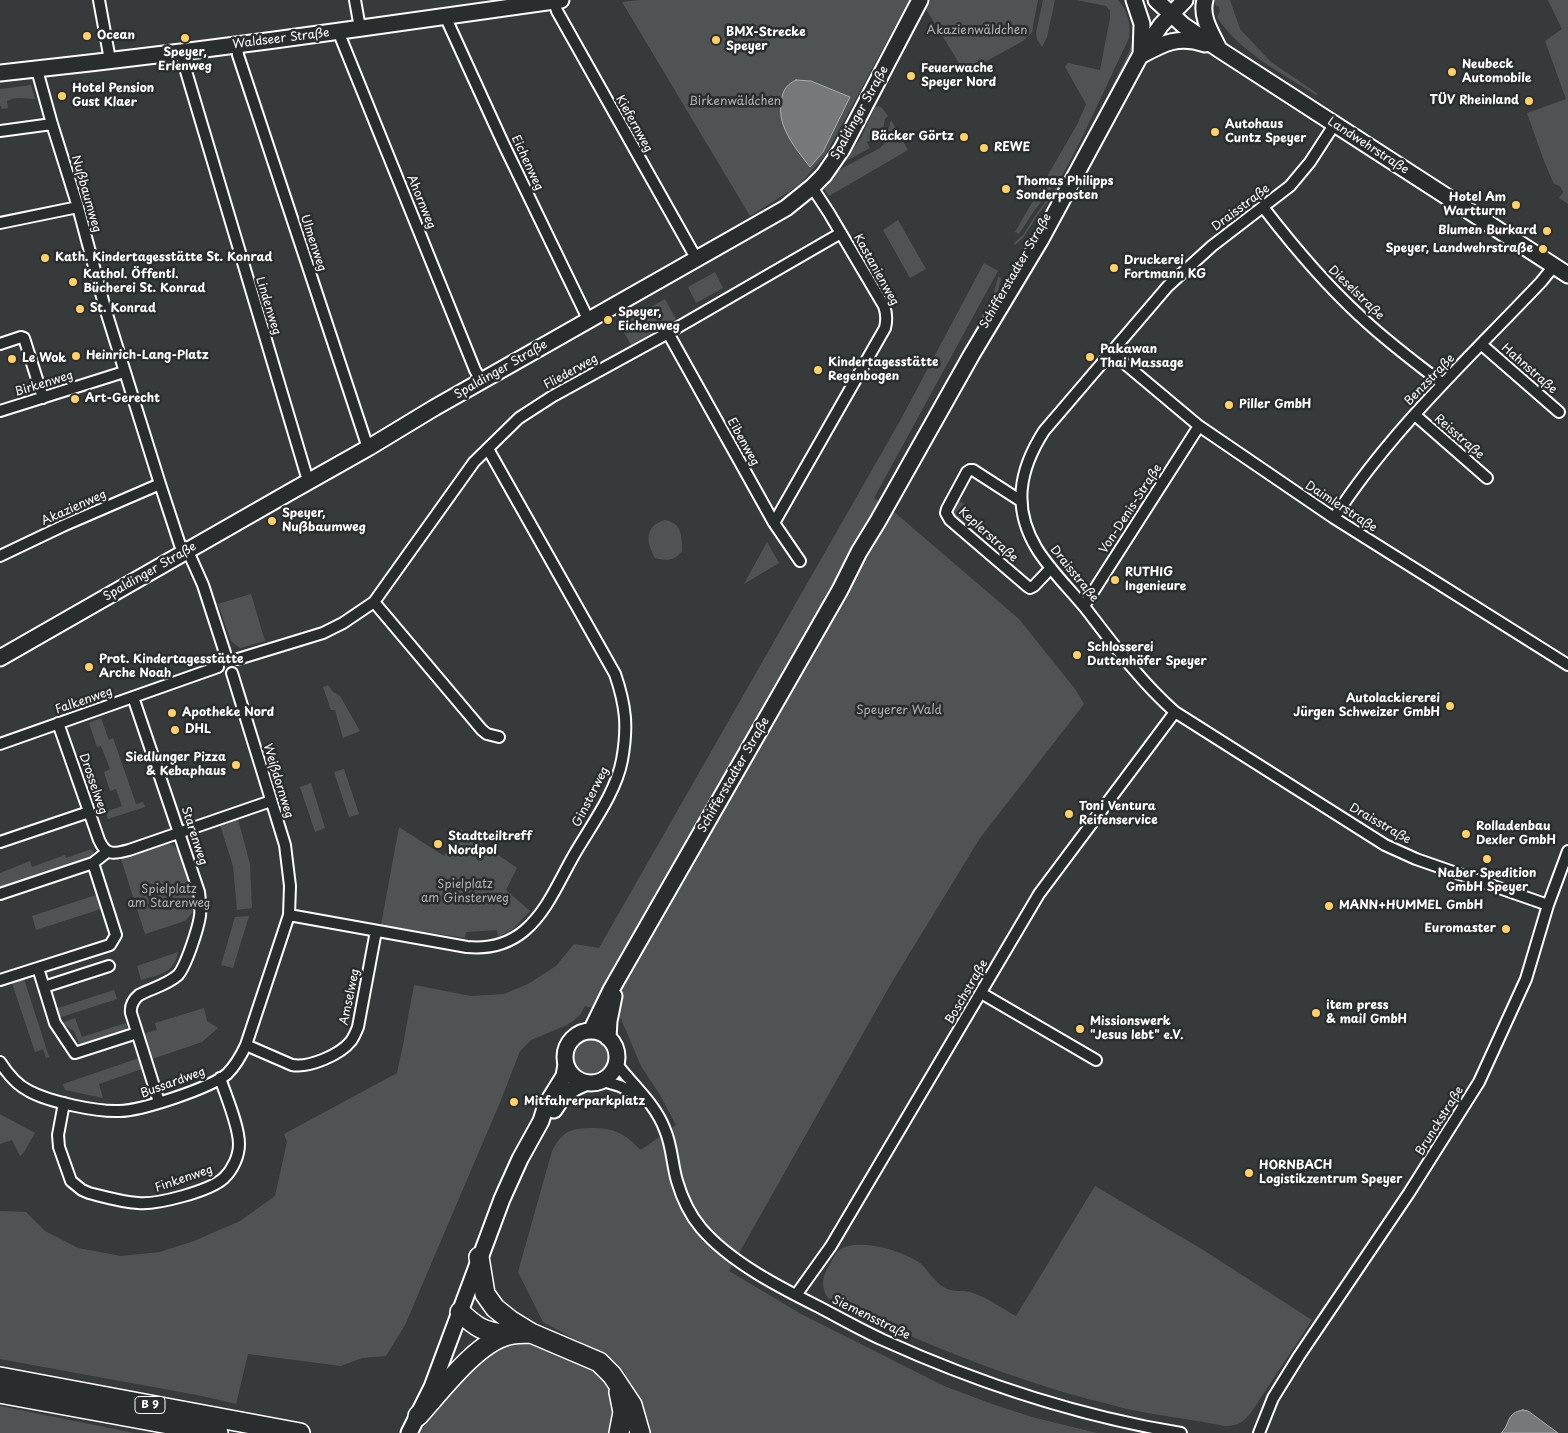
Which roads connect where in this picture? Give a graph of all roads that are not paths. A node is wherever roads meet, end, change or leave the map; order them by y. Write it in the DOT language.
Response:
graph roads {
  1 [pos="99,0"];
  2 [pos="355,0"];
  3 [pos="557,0"];
  4 [pos="920,0"];
  5 [pos="1134,0"];
  6 [pos="1156,0"];
  7 [pos="1184,0"];
  8 [pos="1204,0"];
  9 [pos="1171,14"];
  10 [pos="445,16"];
  11 [pos="360,28"];
  12 [pos="338,31"];
  13 [pos="237,44"];
  14 [pos="1220,50"];
  15 [pos="180,52"];
  16 [pos="1140,56"];
  17 [pos="110,60"];
  18 [pos="37,70"];
  19 [pos="0,74"];
  20 [pos="52,124"];
  21 [pos="1334,125"];
  22 [pos="0,131"];
  23 [pos="812,187"];
  24 [pos="78,207"];
  25 [pos="1263,207"];
  26 [pos="0,223"];
  27 [pos="841,233"];
  28 [pos="696,258"];
  29 [pos="1554,266"];
  30 [pos="1568,276"];
  31 [pos="588,320"];
  32 [pos="668,333"];
  33 [pos="0,344"];
  34 [pos="1482,345"];
  35 [pos="1112,353"];
  36 [pos="124,372"];
  37 [pos="482,382"];
  38 [pos="1443,384"];
  39 [pos="43,398"];
  40 [pos="0,411"];
  41 [pos="1559,412"];
  42 [pos="1415,415"];
  43 [pos="1199,426"];
  44 [pos="368,448"];
  45 [pos="488,449"];
  46 [pos="1487,478"];
  47 [pos="309,481"];
  48 [pos="160,484"];
  49 [pos="1021,501"];
  50 [pos="1334,518"];
  51 [pos="774,523"];
  52 [pos="186,552"];
  53 [pos="0,556"];
  54 [pos="800,561"];
  55 [pos="1051,568"];
  56 [pos="374,602"];
  57 [pos="1084,606"];
  58 [pos="226,653"];
  59 [pos="0,658"];
  60 [pos="238,659"];
  61 [pos="1568,666"];
  62 [pos="218,667"];
  63 [pos="232,673"];
  64 [pos="133,697"];
  65 [pos="1175,712"];
  66 [pos="58,723"];
  67 [pos="499,737"];
  68 [pos="0,744"];
  69 [pos="271,801"];
  70 [pos="89,812"];
  71 [pos="180,832"];
  72 [pos="0,842"];
  73 [pos="1568,851"];
  74 [pos="107,852"];
  75 [pos="93,863"];
  76 [pos="0,894"];
  77 [pos="1548,905"];
  78 [pos="289,915"];
  79 [pos="376,931"];
  80 [pos="629,960"];
  81 [pos="109,966"];
  82 [pos="38,968"];
  83 [pos="0,980"];
  84 [pos="44,987"];
  85 [pos="981,992"];
  86 [pos="591,1031"];
  87 [pos="137,1033"];
  88 [pos="608,1038"];
  89 [pos="246,1045"];
  90 [pos="1096,1060"];
  91 [pos="0,1062"];
  92 [pos="566,1064"];
  93 [pos="616,1064"];
  94 [pos="220,1078"];
  95 [pos="603,1080"];
  96 [pos="585,1083"];
  97 [pos="648,1101"];
  98 [pos="159,1102"];
  99 [pos="64,1103"];
  100 [pos="541,1121"];
  101 [pos="479,1257"];
  102 [pos="796,1295"];
  103 [pos="460,1312"];
  104 [pos="508,1328"];
  105 [pos="0,1378"];
  106 [pos="618,1383"];
  107 [pos="0,1392"];
  108 [pos="414,1425"];
  109 [pos="218,1433"];
  110 [pos="300,1433"];
  111 [pos="619,1433"];
  112 [pos="640,1433"];
  113 [pos="1181,1433"];
  114 [pos="1258,1433"];
  1 -- 17 [label="street"];
  2 -- 11 [label="street"];
  3 -- 10 [label="main road, Waldseer Straße"];
  3 -- 28 [label="street, Kiefernweg"];
  4 -- 23 [label="main road, Spaldinger Straße"];
  5 -- 16 [label="main road"];
  6 -- 9 [label="main road"];
  7 -- 9 [label="main road, Schifferstadter Straße"];
  8 -- 14 [label="main road"];
  9 -- 14 [label="main road, Landwehrstraße"];
  9 -- 16 [label="main road, Schifferstadter Straße"];
  10 -- 11 [label="main road, Waldseer Straße"];
  10 -- 31 [label="street, Eichenweg"];
  11 -- 12 [label="main road, Waldseer Straße"];
  12 -- 13 [label="main road, Waldseer Straße"];
  12 -- 37 [label="street, Ahornweg"];
  13 -- 15 [label="main road, Waldseer Straße"];
  13 -- 44 [label="street, Ulmenweg"];
  14 -- 16 [label="main road"];
  14 -- 21 [label="main road, Landwehrstraße"];
  15 -- 17 [label="main road, Waldseer Straße"];
  15 -- 47 [label="street, Lindenweg"];
  16 -- 80 [label="main road, Schifferstadter Straße"];
  17 -- 18 [label="main road, Waldseer Straße"];
  18 -- 19 [label="main road, Waldseer Straße"];
  18 -- 20 [label="street, Nußbaumweg"];
  20 -- 22 [label="street"];
  20 -- 24 [label="street, Nußbaumweg"];
  21 -- 25 [label="street, Draisstraße"];
  21 -- 29 [label="main road, Landwehrstraße"];
  23 -- 27 [label="street, Kastanienweg"];
  23 -- 28 [label="main road, Spaldinger Straße"];
  24 -- 26 [label="street"];
  24 -- 36 [label="street, Nußbaumweg"];
  25 -- 35 [label="street, Draisstraße"];
  25 -- 38 [label="street, Dieselstraße"];
  27 -- 32 [label="street, Fliederweg"];
  27 -- 51 [label="street, Kastanienweg"];
  28 -- 31 [label="main road, Spaldinger Straße"];
  29 -- 30 [label="main road, Landwehrstraße"];
  29 -- 34 [label="street, Benzstraße"];
  31 -- 37 [label="main road, Spaldinger Straße"];
  32 -- 45 [label="street, Fliederweg"];
  32 -- 51 [label="street, Eibenweg"];
  33 -- 39 [label="street"];
  34 -- 38 [label="street, Benzstraße"];
  34 -- 41 [label="street, Hahnstraße"];
  35 -- 43 [label="street, Daimlerstraße"];
  35 -- 49 [label="street, Draisstraße"];
  36 -- 39 [label="street, Birkenweg"];
  36 -- 48 [label="street, Nußbaumweg"];
  37 -- 44 [label="main road, Spaldinger Straße"];
  38 -- 42 [label="street, Benzstraße"];
  39 -- 40 [label="street, Birkenweg"];
  42 -- 46 [label="street, Reisstraße"];
  42 -- 50 [label="street, Benzstraße"];
  43 -- 50 [label="street, Daimlerstraße"];
  43 -- 57 [label="street, Von-Denis-Straße"];
  44 -- 47 [label="main road, Spaldinger Straße"];
  45 -- 56 [label="street, Fliederweg"];
  45 -- 79 [label="street, Ginsterweg"];
  47 -- 52 [label="main road, Spaldinger Straße"];
  48 -- 52 [label="street, Nußbaumweg"];
  48 -- 53 [label="street, Akazienweg"];
  49 -- 55 [label="street, Draisstraße"];
  49 -- 55 [label="street, Keplerstraße"];
  50 -- 61 [label="street, Daimlerstraße"];
  51 -- 54 [label="street, Eibenweg"];
  52 -- 58 [label="street"];
  52 -- 59 [label="main road, Spaldinger Straße"];
  55 -- 57 [label="street, Draisstraße"];
  56 -- 60 [label="street, Fliederweg"];
  56 -- 67 [label="street"];
  57 -- 65 [label="street, Draisstraße"];
  58 -- 60 [label="street"];
  58 -- 62 [label="street"];
  60 -- 63 [label="street"];
  62 -- 63 [label="street"];
  62 -- 64 [label="street, Falkenweg"];
  63 -- 69 [label="street, Weißdornweg"];
  64 -- 66 [label="street, Falkenweg"];
  64 -- 71 [label="street, Starenweg"];
  65 -- 77 [label="street, Draisstraße"];
  65 -- 85 [label="street, Boschstraße"];
  66 -- 68 [label="street, Falkenweg"];
  66 -- 70 [label="street, Drosselweg"];
  69 -- 71 [label="street"];
  69 -- 78 [label="street, Weißdornweg"];
  70 -- 72 [label="street"];
  70 -- 74 [label="street, Drosselweg"];
  71 -- 74 [label="street"];
  71 -- 87 [label="street, Starenweg"];
  73 -- 77 [label="street, Brunckstraße"];
  74 -- 75 [label="street"];
  75 -- 76 [label="street"];
  75 -- 82 [label="street"];
  77 -- 114 [label="street, Brunckstraße"];
  78 -- 79 [label="street, Ginsterweg"];
  78 -- 89 [label="street, Bussardweg"];
  79 -- 89 [label="street, Amselweg"];
  80 -- 86 [label="main road, Schifferstadter Straße"];
  80 -- 88 [label="main road, Schifferstadter Straße"];
  81 -- 84 [label="street"];
  82 -- 83 [label="street"];
  82 -- 84 [label="street"];
  84 -- 87 [label="street"];
  85 -- 90 [label="street"];
  85 -- 102 [label="street, Boschstraße"];
  86 -- 88 [label="main road"];
  86 -- 92 [label="main road"];
  87 -- 98 [label="street, Starenweg"];
  88 -- 93 [label="main road"];
  89 -- 94 [label="street, Bussardweg"];
  91 -- 99 [label="street, Bussardweg"];
  92 -- 96 [label="main road"];
  92 -- 100 [label="main road"];
  93 -- 95 [label="main road"];
  93 -- 97 [label="street, Siemensstraße"];
  94 -- 98 [label="street, Bussardweg"];
  94 -- 99 [label="street, Finkenweg"];
  95 -- 96 [label="main road"];
  95 -- 97 [label="street"];
  96 -- 100 [label="main road"];
  97 -- 102 [label="street, Siemensstraße"];
  98 -- 99 [label="street, Bussardweg"];
  100 -- 101 [label="main road"];
  101 -- 103 [label="main road"];
  101 -- 104 [label="highway"];
  102 -- 113 [label="street, Siemensstraße"];
  103 -- 104 [label="highway"];
  103 -- 108 [label="main road"];
  104 -- 106 [label="highway"];
  104 -- 108 [label="highway"];
  105 -- 110 [label="highway, B 9"];
  106 -- 111 [label="highway"];
  106 -- 112 [label="highway"];
  107 -- 109 [label="highway, B 9"];
}
